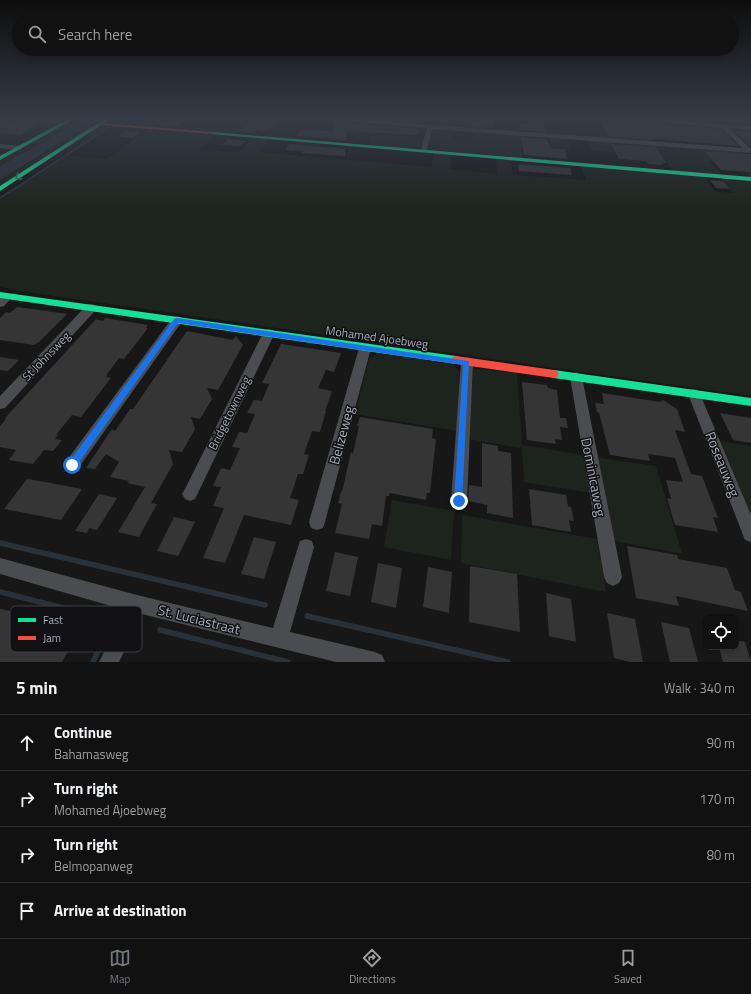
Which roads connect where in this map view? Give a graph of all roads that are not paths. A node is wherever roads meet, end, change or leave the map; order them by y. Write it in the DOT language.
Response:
graph roads {
  1 [pos="18,149"];
  2 [pos="62,149"];
  3 [pos="410,149"];
  4 [pos="721,149"];
  5 [pos="424,150"];
  6 [pos="749,151"];
  7 [pos="0,158"];
  8 [pos="751,179"];
  9 [pos="0,189"];
  10 [pos="4,296"];
  11 [pos="0,304"];
  12 [pos="91,308"];
  13 [pos="177,320"];
  14 [pos="269,333"];
  15 [pos="365,348"];
  16 [pos="467,362"];
  17 [pos="576,377"];
  18 [pos="694,394"];
  19 [pos="751,402"];
  20 [pos="0,404"];
  21 [pos="72,465"];
  22 [pos="190,494"];
  23 [pos="459,501"];
  24 [pos="318,522"];
  25 [pos="751,534"];
  26 [pos="306,547"];
  27 [pos="0,566"];
  28 [pos="613,577"];
  29 [pos="138,604"];
  30 [pos="279,639"];
  31 [pos="114,652"];
  32 [pos="109,662"];
  33 [pos="375,662"];
  1 -- 7 [label="street"];
  2 -- 9 [label="street, one-way"];
  3 -- 5 [label="street"];
  4 -- 6 [label="street"];
  5 -- 8 [label="street"];
  10 -- 11 [label="street"];
  10 -- 12 [label="street, Mohamed Ajoebweg"];
  12 -- 13 [label="street, Mohamed Ajoebweg"];
  12 -- 20 [label="street, St Johnsweg"];
  13 -- 14 [label="street, Mohamed Ajoebweg"];
  13 -- 21 [label="street"];
  14 -- 15 [label="street, Mohamed Ajoebweg"];
  14 -- 22 [label="street, Bridgetownweg"];
  15 -- 16 [label="street, Mohamed Ajoebweg"];
  15 -- 24 [label="street, Belizeweg"];
  16 -- 17 [label="street, Mohamed Ajoebweg"];
  16 -- 23 [label="street"];
  17 -- 18 [label="street, Mohamed Ajoebweg"];
  17 -- 28 [label="street, Dominicaweg"];
  18 -- 19 [label="street, Mohamed Ajoebweg"];
  18 -- 25 [label="street, Roseauweg"];
  26 -- 30 [label="street"];
  27 -- 29 [label="street, St. Luciastraat"];
  29 -- 30 [label="street, St. Luciastraat"];
  30 -- 33 [label="street, St. Luciastraat"];
  31 -- 32 [label="street"];
}
